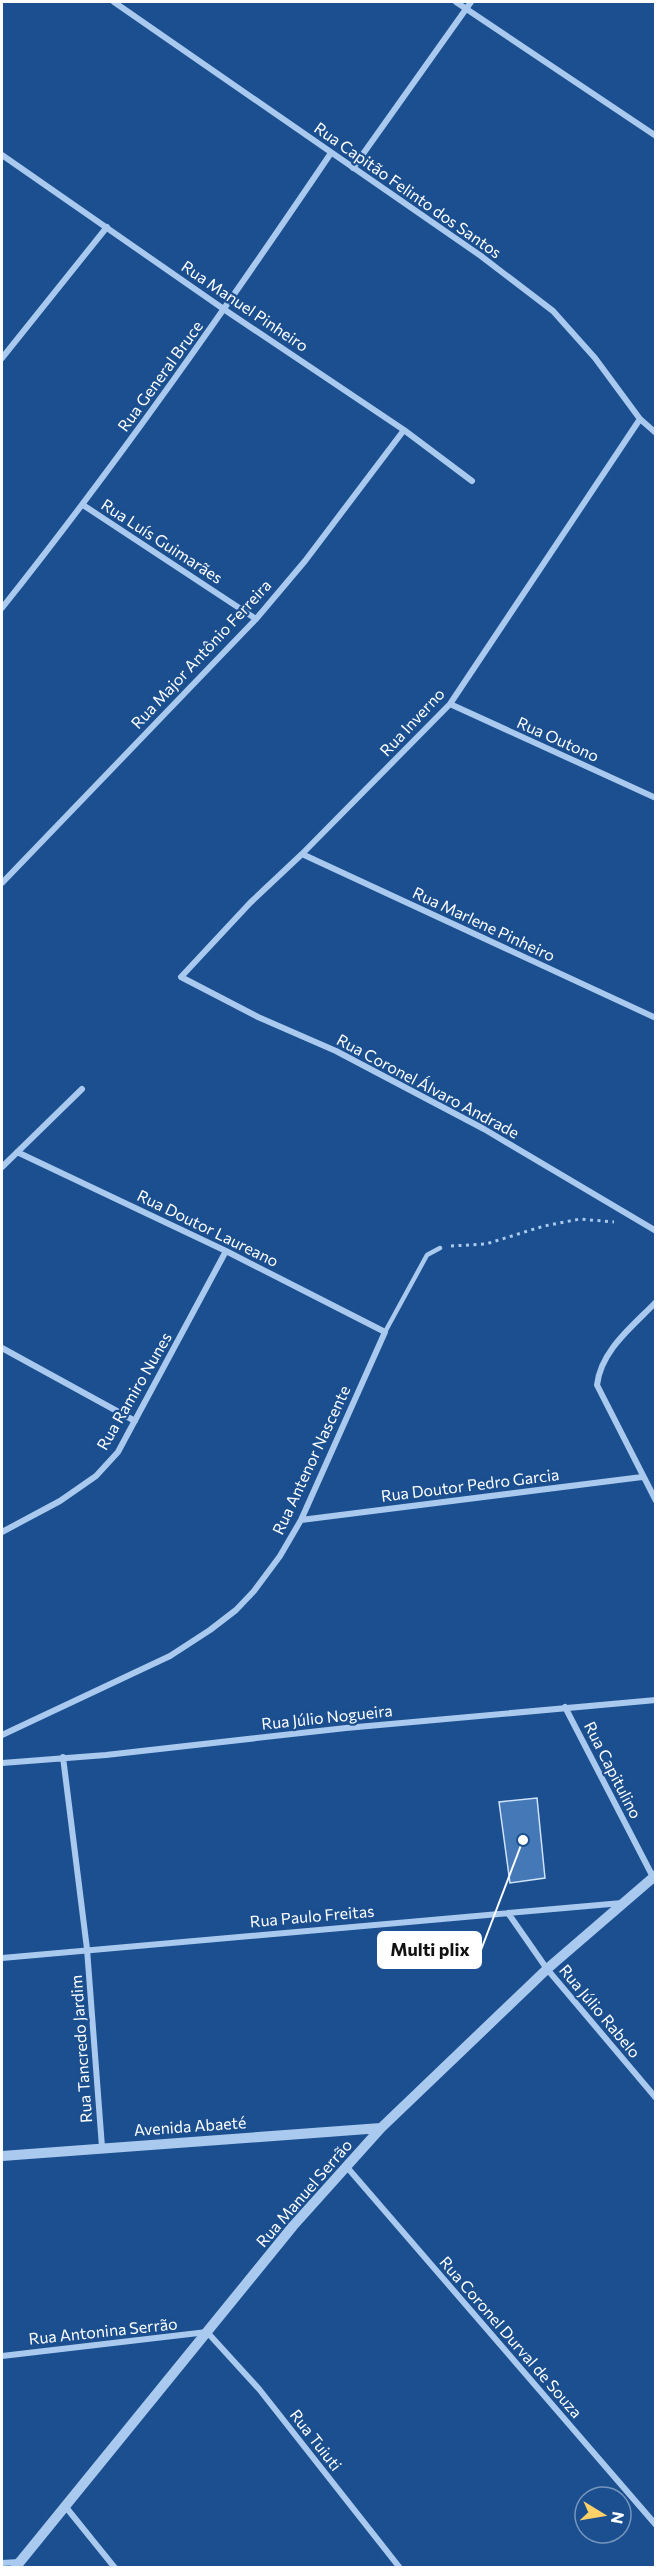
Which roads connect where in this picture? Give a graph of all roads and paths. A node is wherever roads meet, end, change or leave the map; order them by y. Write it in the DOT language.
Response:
graph roads {
  1 [pos="114,2"];
  2 [pos="456,2"];
  3 [pos="471,2"];
  4 [pos="466,8"];
  5 [pos="656,136"];
  6 [pos="331,153"];
  7 [pos="2,155"];
  8 [pos="353,168"];
  9 [pos="107,227"];
  10 [pos="225,310"];
  11 [pos="2,358"];
  12 [pos="640,419"];
  13 [pos="404,430"];
  14 [pos="656,433"];
  15 [pos="472,480"];
  16 [pos="83,506"];
  17 [pos="2,608"];
  18 [pos="256,619"];
  19 [pos="450,704"];
  20 [pos="656,798"];
  21 [pos="302,854"];
  22 [pos="2,883"];
  23 [pos="181,977"];
  24 [pos="656,1018"];
  25 [pos="82,1089"];
  26 [pos="17,1152"];
  27 [pos="2,1167"];
  28 [pos="623,1222"];
  29 [pos="656,1231"];
  30 [pos="440,1248"];
  31 [pos="226,1251"];
  32 [pos="656,1302"];
  33 [pos="385,1332"];
  34 [pos="2,1348"];
  35 [pos="135,1420"];
  36 [pos="642,1477"];
  37 [pos="656,1501"];
  38 [pos="301,1520"];
  39 [pos="2,1532"];
  40 [pos="656,1700"];
  41 [pos="565,1707"];
  42 [pos="2,1735"];
  43 [pos="63,1757"];
  44 [pos="2,1763"];
  45 [pos="654,1876"];
  46 [pos="625,1903"];
  47 [pos="508,1913"];
  48 [pos="87,1949"];
  49 [pos="2,1958"];
  50 [pos="547,1969"];
  51 [pos="656,2098"];
  52 [pos="381,2128"];
  53 [pos="102,2147"];
  54 [pos="2,2156"];
  55 [pos="346,2166"];
  56 [pos="207,2332"];
  57 [pos="2,2356"];
  58 [pos="65,2505"];
  59 [pos="656,2525"];
  60 [pos="2,2563"];
  61 [pos="17,2565"];
  62 [pos="115,2568"];
  63 [pos="400,2568"];
  1 -- 6 [label="street, Rua Capitão Felinto dos Santos"];
  2 -- 4 [label="street"];
  3 -- 4 [label="street"];
  4 -- 5 [label="street"];
  4 -- 8 [label="street"];
  6 -- 8 [label="street, Rua Capitão Felinto dos Santos"];
  6 -- 10 [label="street, Rua General Bruce"];
  7 -- 9 [label="street, Rua Manuel Pinheiro"];
  8 -- 12 [label="street, Rua Capitão Felinto dos Santos"];
  9 -- 10 [label="street, Rua Manuel Pinheiro"];
  9 -- 11 [label="street"];
  10 -- 13 [label="street, Rua Manuel Pinheiro"];
  10 -- 16 [label="street, Rua General Bruce"];
  12 -- 14 [label="street, Rua Capitão Felinto dos Santos"];
  12 -- 19 [label="street, Rua Inverno"];
  13 -- 15 [label="street, Rua Manuel Pinheiro"];
  13 -- 18 [label="street, Rua Major Antônio Ferreira"];
  16 -- 17 [label="street, Rua General Bruce"];
  16 -- 18 [label="street, Rua Luís Guimarães"];
  18 -- 22 [label="street, Rua Major Antônio Ferreira"];
  19 -- 20 [label="street, Rua Outono"];
  19 -- 21 [label="street, Rua Inverno"];
  21 -- 23 [label="street, Rua Inverno"];
  21 -- 24 [label="street, Rua Marlene Pinheiro"];
  23 -- 29 [label="street, Rua Coronel Álvaro Andrade"];
  25 -- 26 [label="street"];
  26 -- 27 [label="street"];
  26 -- 31 [label="street, Rua Doutor Laureano"];
  28 -- 30 [label="path"];
  30 -- 33 [label="lane"];
  31 -- 33 [label="street, Rua Doutor Laureano"];
  31 -- 35 [label="street, Rua Ramiro Nunes"];
  32 -- 36 [label="street"];
  33 -- 38 [label="street, Rua Antenor Nascente"];
  34 -- 35 [label="street"];
  35 -- 39 [label="street, Rua Ramiro Nunes"];
  36 -- 37 [label="street"];
  36 -- 38 [label="street, Rua Doutor Pedro Garcia"];
  38 -- 42 [label="street, Rua Antenor Nascente"];
  40 -- 41 [label="street, Rua Júlio Nogueira"];
  41 -- 43 [label="street, Rua Júlio Nogueira"];
  41 -- 45 [label="street, Rua Capitulino"];
  43 -- 44 [label="street, Rua Júlio Nogueira"];
  43 -- 48 [label="street, Rua Tancredo Jardim"];
  45 -- 46 [label="street, Rua Manuel Serrão"];
  46 -- 47 [label="street, Rua Paulo Freitas"];
  46 -- 50 [label="street, Rua Manuel Serrão"];
  47 -- 48 [label="street, Rua Paulo Freitas"];
  47 -- 50 [label="street, Rua Júlio Rabelo"];
  48 -- 49 [label="street, Rua Paulo Freitas"];
  48 -- 53 [label="street, Rua Tancredo Jardim"];
  50 -- 51 [label="street, Rua Júlio Rabelo"];
  50 -- 52 [label="street, Rua Manuel Serrão"];
  52 -- 53 [label="street, Avenida Abaeté"];
  52 -- 55 [label="street, Rua Manuel Serrão"];
  53 -- 54 [label="street, Avenida Abaeté"];
  55 -- 56 [label="street, Rua Manuel Serrão"];
  55 -- 59 [label="street, Rua Coronel Durval de Souza"];
  56 -- 57 [label="street, Rua Antonina Serrão"];
  56 -- 58 [label="street, Rua Manuel Serrão"];
  56 -- 63 [label="street, Rua Tuiuti"];
  58 -- 61 [label="street, Rua Manuel Serrão"];
  58 -- 62 [label="street"];
  60 -- 61 [label="street"];
}
